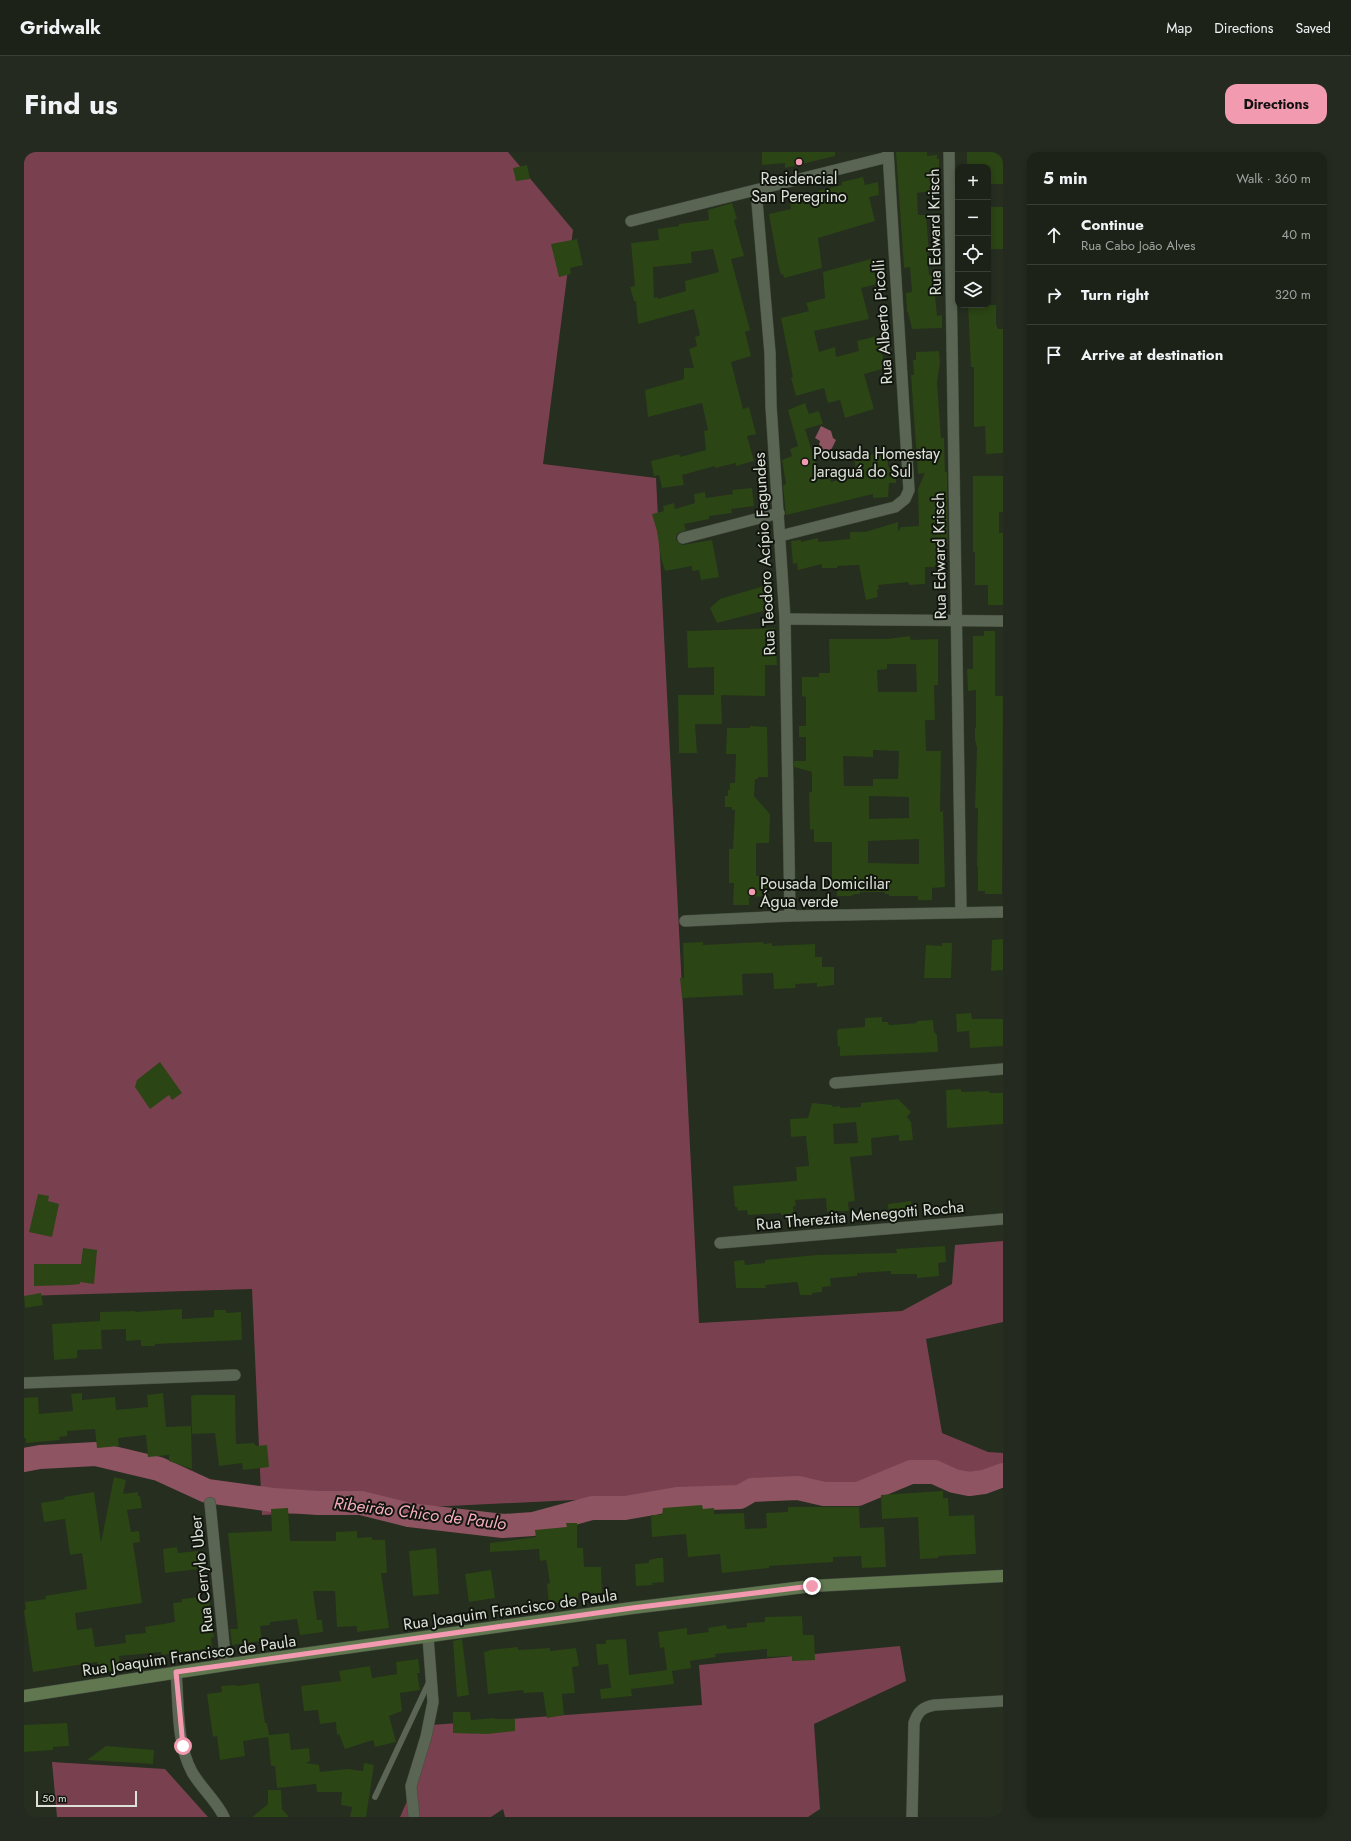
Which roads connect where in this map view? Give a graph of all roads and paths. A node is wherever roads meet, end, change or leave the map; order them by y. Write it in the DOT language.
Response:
graph roads {
  1 [pos="949,152"];
  2 [pos="888,154"];
  3 [pos="756,190"];
  4 [pos="631,221"];
  5 [pos="779,513"];
  6 [pos="780,536"];
  7 [pos="683,538"];
  8 [pos="785,619"];
  9 [pos="1003,621"];
  10 [pos="956,622"];
  11 [pos="961,912"];
  12 [pos="1003,912"];
  13 [pos="790,916"];
  14 [pos="685,921"];
  15 [pos="1003,1069"];
  16 [pos="835,1083"];
  17 [pos="1003,1219"];
  18 [pos="720,1243"];
  19 [pos="235,1375"];
  20 [pos="24,1383"];
  21 [pos="210,1503"];
  22 [pos="1003,1576"];
  23 [pos="428,1637"];
  24 [pos="226,1665"];
  25 [pos="176,1672"];
  26 [pos="431,1678"];
  27 [pos="24,1696"];
  28 [pos="1003,1701"];
  29 [pos="375,1797"];
  30 [pos="224,1817"];
  31 [pos="414,1817"];
  32 [pos="912,1817"];
  1 -- 10 [label="street, Rua Edward Krisch"];
  2 -- 3 [label="street"];
  2 -- 6 [label="street, Rua Alberto Picolli"];
  3 -- 4 [label="street"];
  3 -- 5 [label="street, Rua Teodoro Acípio Fagundes"];
  5 -- 6 [label="street, Rua Teodoro Acípio Fagundes"];
  5 -- 7 [label="street"];
  6 -- 8 [label="street, Rua Teodoro Acípio Fagundes"];
  8 -- 10 [label="street"];
  8 -- 13 [label="street, Rua Teodoro Acípio Fagundes"];
  9 -- 10 [label="street"];
  10 -- 11 [label="street, Rua Edward Krisch"];
  11 -- 12 [label="street"];
  11 -- 13 [label="street"];
  13 -- 14 [label="street"];
  15 -- 16 [label="street"];
  17 -- 18 [label="street, Rua Therezita Menegotti Rocha"];
  19 -- 20 [label="street"];
  21 -- 24 [label="street, Rua Cerrylo Uber"];
  22 -- 23 [label="main road, Rua Joaquim Francisco de Paula"];
  23 -- 24 [label="main road, Rua Joaquim Francisco de Paula"];
  23 -- 26 [label="street"];
  24 -- 25 [label="main road, Rua Joaquim Francisco de Paula"];
  25 -- 27 [label="main road, Rua Joaquim Francisco de Paula"];
  25 -- 30 [label="street"];
  26 -- 29 [label="lane"];
  26 -- 31 [label="street"];
  28 -- 32 [label="street"];
}
